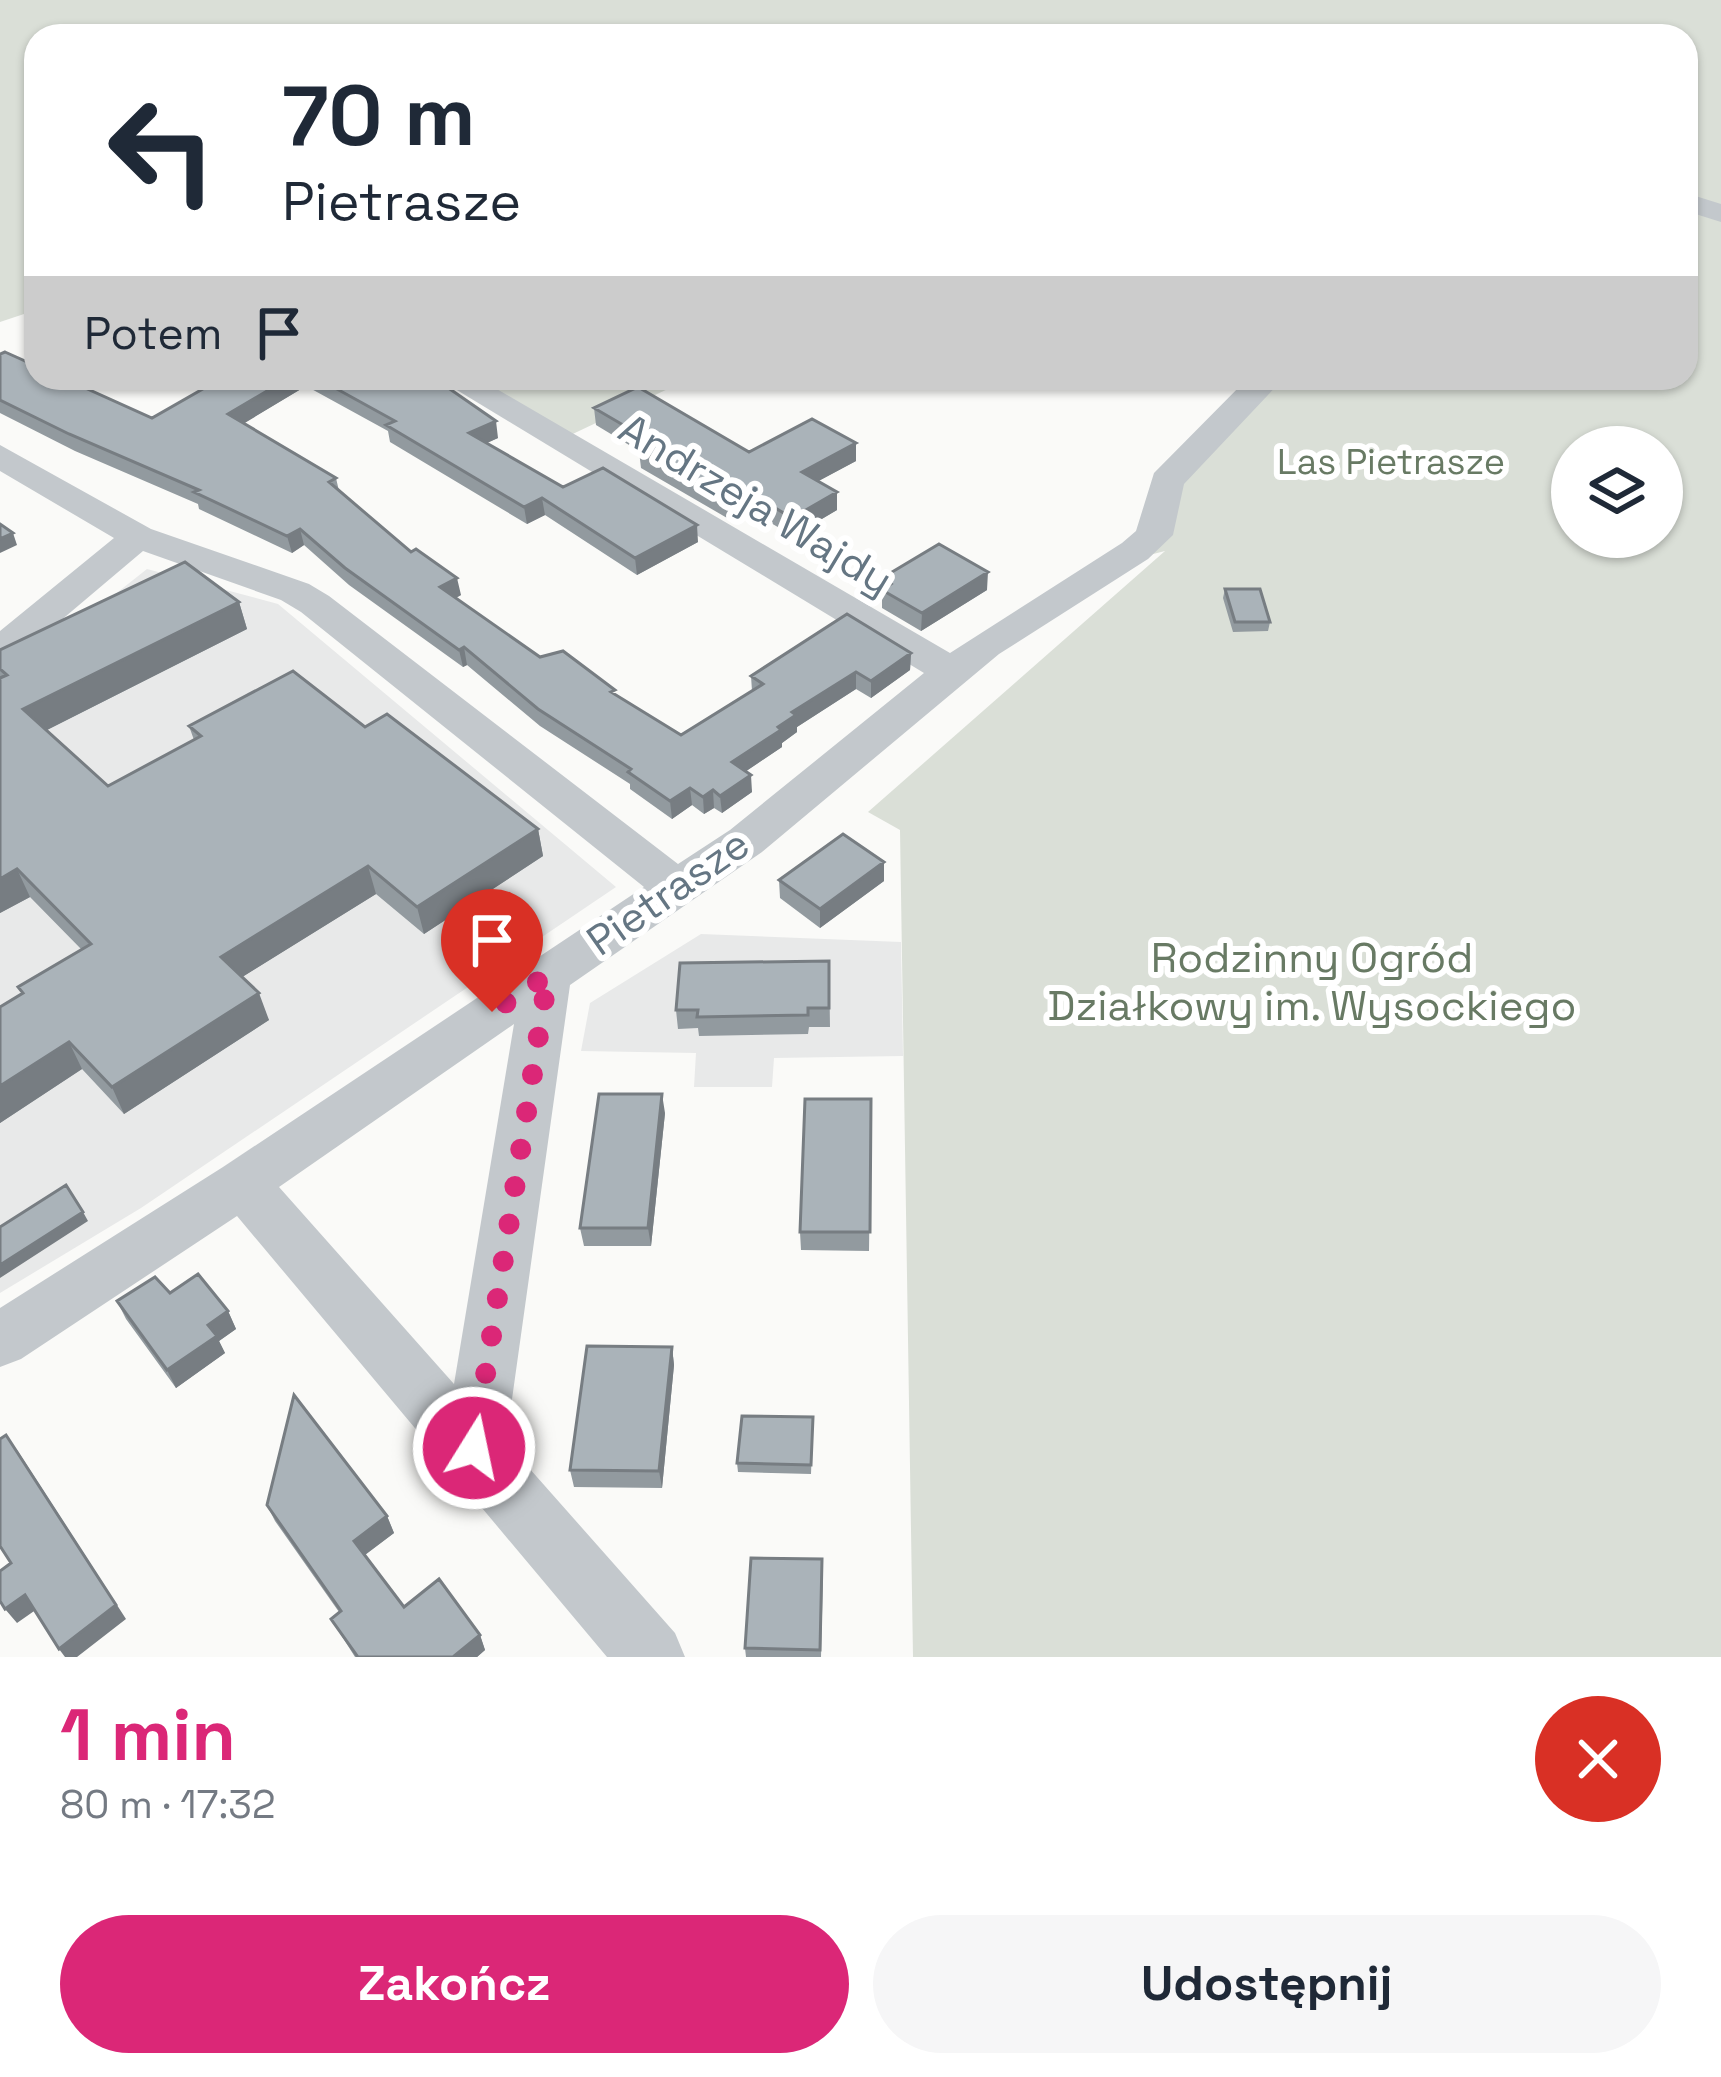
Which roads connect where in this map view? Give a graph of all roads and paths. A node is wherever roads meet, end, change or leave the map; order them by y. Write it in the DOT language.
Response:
graph roads {
  1 [pos="474,390"];
  2 [pos="1256,390"];
  3 [pos="0,456"];
  4 [pos="138,538"];
  5 [pos="0,651"];
  6 [pos="950,670"];
  7 [pos="676,887"];
  8 [pos="548,975"];
  9 [pos="242,1183"];
  10 [pos="0,1340"];
  11 [pos="474,1448"];
  12 [pos="651,1657"];
  1 -- 6 [label="street, Andrzeja Wajdy"];
  2 -- 6 [label="street, Pietrasze"];
  3 -- 4 [label="street"];
  4 -- 5 [label="street"];
  4 -- 7 [label="street"];
  6 -- 7 [label="street, Pietrasze"];
  7 -- 8 [label="street, Pietrasze"];
  8 -- 9 [label="street, Pietrasze"];
  8 -- 11 [label="street"];
  9 -- 10 [label="street, Pietrasze"];
  9 -- 11 [label="street"];
  11 -- 12 [label="street"];
}
